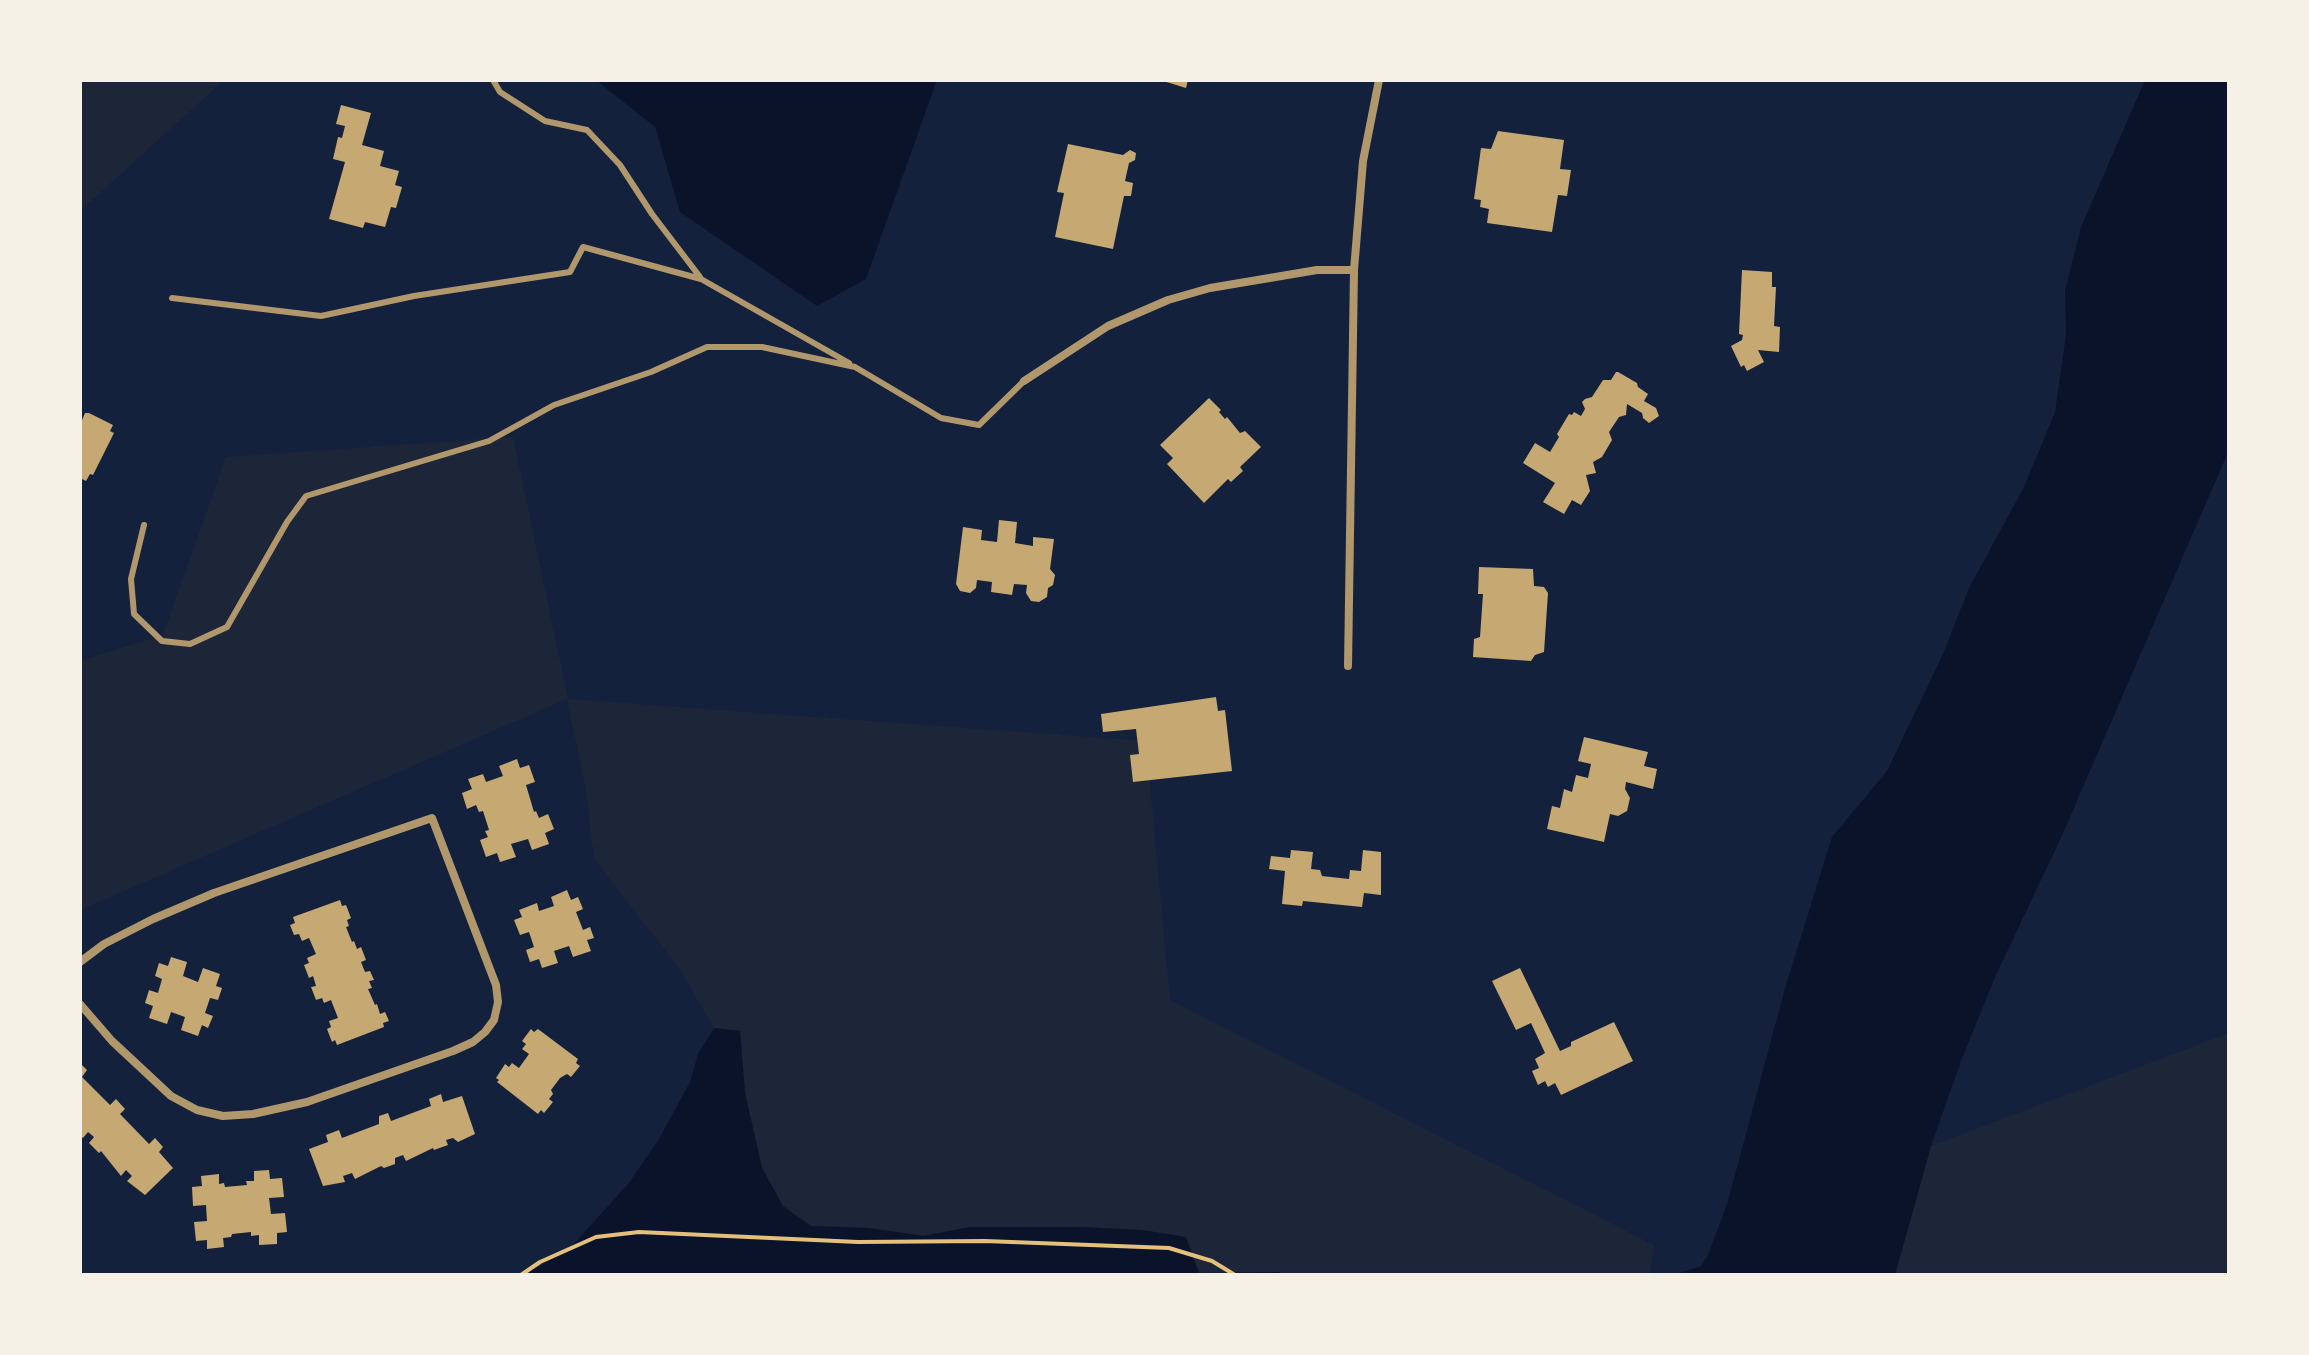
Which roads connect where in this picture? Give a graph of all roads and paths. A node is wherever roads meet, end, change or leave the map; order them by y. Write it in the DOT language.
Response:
graph roads {
  1 [pos="493,80"];
  2 [pos="1379,80"];
  3 [pos="1354,270"];
  4 [pos="701,279"];
  5 [pos="172,298"];
  6 [pos="855,367"];
  7 [pos="1024,381"];
  8 [pos="144,525"];
  9 [pos="1348,666"];
  10 [pos="80,962"];
  11 [pos="80,1004"];
  12 [pos="521,1275"];
  13 [pos="1235,1275"];
  1 -- 4 [label="lane"];
  2 -- 3 [label="street"];
  3 -- 7 [label="street"];
  3 -- 9 [label="street"];
  4 -- 5 [label="lane"];
  4 -- 6 [label="lane"];
  6 -- 7 [label="lane"];
  6 -- 8 [label="lane"];
  10 -- 11 [label="street"];
  12 -- 13 [label="path"];
}
